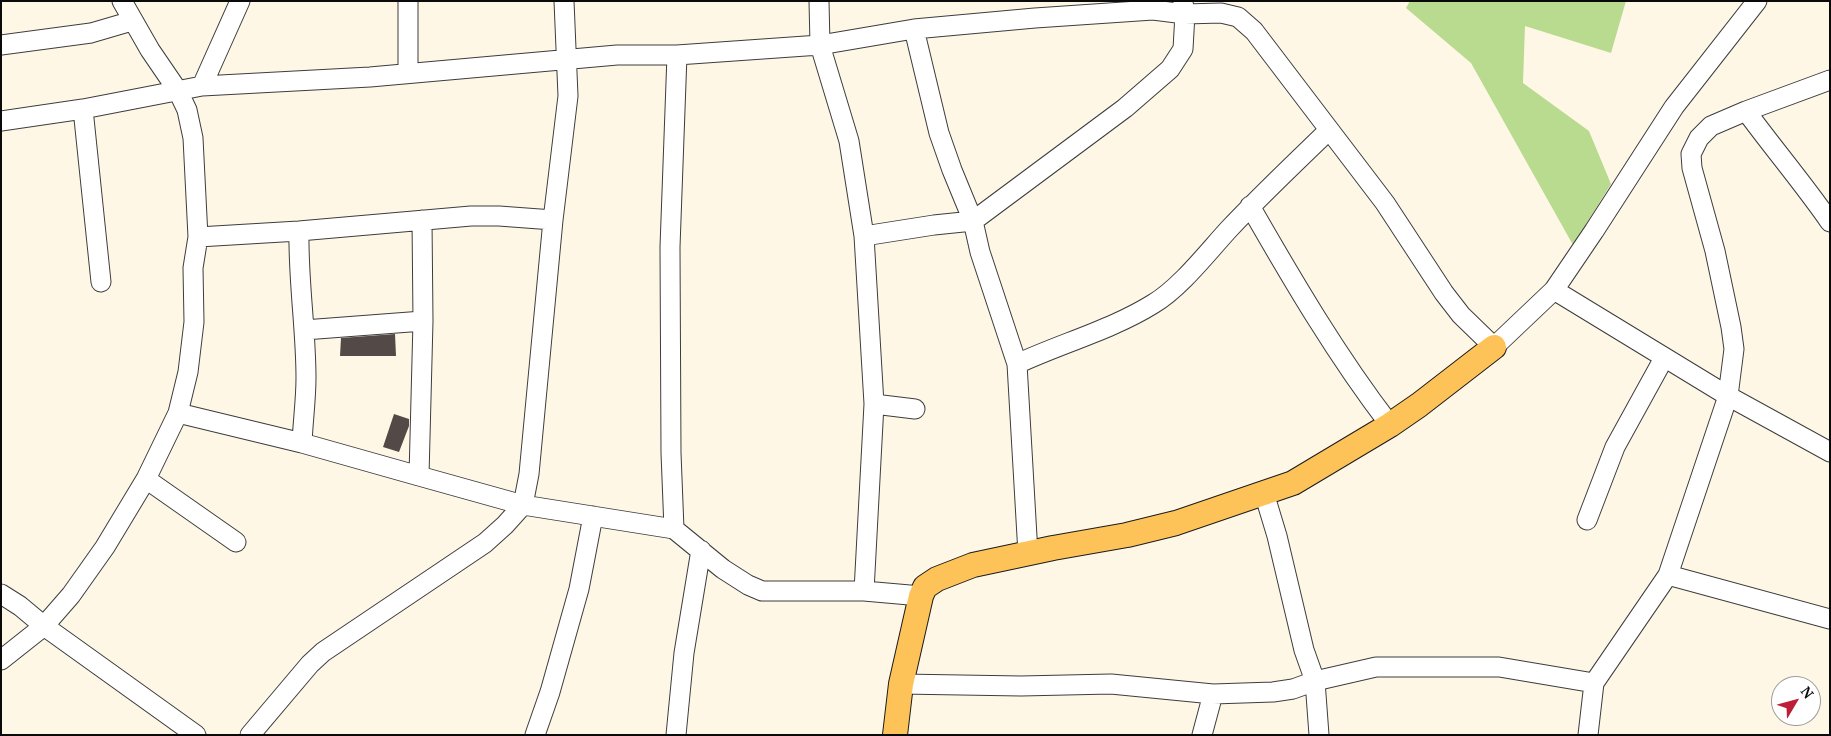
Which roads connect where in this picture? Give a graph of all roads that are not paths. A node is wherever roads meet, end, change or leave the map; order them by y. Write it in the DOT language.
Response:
graph roads {
  1 [pos="122,1"];
  2 [pos="240,1"];
  3 [pos="408,1"];
  4 [pos="564,1"];
  5 [pos="819,1"];
  6 [pos="1756,1"];
  7 [pos="1184,8"];
  8 [pos="1067,9"];
  9 [pos="132,21"];
  10 [pos="914,29"];
  11 [pos="1,45"];
  12 [pos="820,45"];
  13 [pos="677,55"];
  14 [pos="567,59"];
  15 [pos="408,74"];
  16 [pos="1830,80"];
  17 [pos="202,86"];
  18 [pos="178,91"];
  19 [pos="83,109"];
  20 [pos="1746,111"];
  21 [pos="1,121"];
  22 [pos="1329,130"];
  23 [pos="1250,206"];
  24 [pos="422,220"];
  25 [pos="553,220"];
  26 [pos="973,222"];
  27 [pos="1830,222"];
  28 [pos="298,231"];
  29 [pos="864,236"];
  30 [pos="198,237"];
  31 [pos="101,282"];
  32 [pos="1554,290"];
  33 [pos="423,321"];
  34 [pos="304,330"];
  35 [pos="1494,347"];
  36 [pos="1664,358"];
  37 [pos="1017,364"];
  38 [pos="1728,396"];
  39 [pos="874,404"];
  40 [pos="915,409"];
  41 [pos="178,413"];
  42 [pos="1390,425"];
  43 [pos="302,443"];
  44 [pos="1830,452"];
  45 [pos="419,476"];
  46 [pos="146,480"];
  47 [pos="1264,493"];
  48 [pos="523,505"];
  49 [pos="593,516"];
  50 [pos="1588,520"];
  51 [pos="674,529"];
  52 [pos="236,542"];
  53 [pos="700,550"];
  54 [pos="1028,554"];
  55 [pos="1668,574"];
  56 [pos="864,591"];
  57 [pos="1,594"];
  58 [pos="921,596"];
  59 [pos="1830,619"];
  60 [pos="44,626"];
  61 [pos="1,660"];
  62 [pos="1314,681"];
  63 [pos="1594,683"];
  64 [pos="901,684"];
  65 [pos="1213,694"];
  66 [pos="196,735"];
  67 [pos="250,735"];
  68 [pos="535,735"];
  69 [pos="676,735"];
  70 [pos="894,735"];
  71 [pos="1202,735"];
  72 [pos="1319,735"];
  73 [pos="1588,735"];
  1 -- 9 [label="street"];
  2 -- 17 [label="street"];
  3 -- 15 [label="street"];
  4 -- 14 [label="street"];
  5 -- 12 [label="street"];
  6 -- 32 [label="street"];
  7 -- 8 [label="street"];
  7 -- 22 [label="street"];
  7 -- 26 [label="street"];
  8 -- 10 [label="street"];
  9 -- 11 [label="street"];
  9 -- 18 [label="street"];
  10 -- 12 [label="street"];
  10 -- 26 [label="street"];
  12 -- 13 [label="street"];
  12 -- 29 [label="street"];
  13 -- 14 [label="street"];
  13 -- 51 [label="street"];
  14 -- 15 [label="street"];
  14 -- 25 [label="street"];
  15 -- 17 [label="street"];
  16 -- 20 [label="street"];
  17 -- 18 [label="street"];
  18 -- 19 [label="street"];
  18 -- 30 [label="street"];
  19 -- 21 [label="street"];
  19 -- 31 [label="street"];
  20 -- 27 [label="street"];
  20 -- 38 [label="street"];
  22 -- 23 [label="street"];
  22 -- 35 [label="street"];
  23 -- 37 [label="street"];
  23 -- 42 [label="street"];
  24 -- 25 [label="street"];
  24 -- 28 [label="street"];
  24 -- 33 [label="street"];
  25 -- 48 [label="street"];
  26 -- 29 [label="street"];
  26 -- 37 [label="street"];
  28 -- 30 [label="street"];
  28 -- 34 [label="street"];
  29 -- 39 [label="street"];
  30 -- 41 [label="street"];
  32 -- 35 [label="street"];
  32 -- 36 [label="street"];
  33 -- 34 [label="street"];
  33 -- 45 [label="street"];
  34 -- 43 [label="street"];
  35 -- 42 [label="main road"];
  36 -- 38 [label="street"];
  36 -- 50 [label="street"];
  37 -- 54 [label="street"];
  38 -- 44 [label="street"];
  38 -- 55 [label="street"];
  39 -- 40 [label="street"];
  39 -- 56 [label="street"];
  41 -- 43 [label="street"];
  41 -- 46 [label="street"];
  42 -- 47 [label="main road"];
  43 -- 45 [label="street"];
  45 -- 48 [label="street"];
  46 -- 52 [label="street"];
  46 -- 60 [label="street"];
  47 -- 54 [label="main road"];
  47 -- 62 [label="street"];
  48 -- 49 [label="street"];
  48 -- 67 [label="street"];
  49 -- 51 [label="street"];
  49 -- 68 [label="street"];
  51 -- 53 [label="street"];
  53 -- 56 [label="street"];
  53 -- 69 [label="street"];
  54 -- 58 [label="main road"];
  55 -- 59 [label="street"];
  55 -- 63 [label="street"];
  56 -- 58 [label="street"];
  57 -- 60 [label="street"];
  58 -- 64 [label="main road"];
  60 -- 61 [label="street"];
  60 -- 66 [label="street"];
  62 -- 63 [label="street"];
  62 -- 65 [label="street"];
  62 -- 72 [label="street"];
  63 -- 73 [label="street"];
  64 -- 65 [label="street"];
  64 -- 70 [label="main road"];
  65 -- 71 [label="street"];
}
